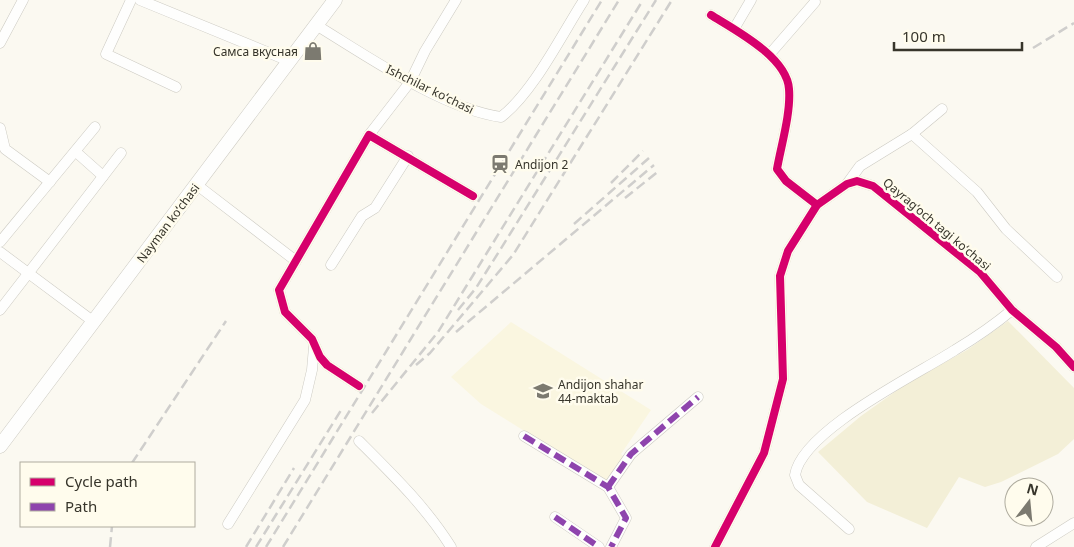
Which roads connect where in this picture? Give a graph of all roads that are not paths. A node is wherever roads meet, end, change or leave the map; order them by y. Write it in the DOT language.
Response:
graph roads {
  1 [pos="22,0"];
  2 [pos="131,0"];
  3 [pos="140,0"];
  4 [pos="335,0"];
  5 [pos="456,0"];
  6 [pos="584,0"];
  7 [pos="751,0"];
  8 [pos="815,2"];
  9 [pos="711,14"];
  10 [pos="316,25"];
  11 [pos="734,29"];
  12 [pos="0,43"];
  13 [pos="769,55"];
  14 [pos="289,61"];
  15 [pos="410,82"];
  16 [pos="176,87"];
  17 [pos="942,109"];
  18 [pos="95,127"];
  19 [pos="0,128"];
  20 [pos="912,134"];
  21 [pos="369,135"];
  22 [pos="76,152"];
  23 [pos="121,153"];
  24 [pos="408,156"];
  25 [pos="103,176"];
  26 [pos="50,182"];
  27 [pos="847,184"];
  28 [pos="197,185"];
  29 [pos="473,196"];
  30 [pos="817,205"];
  31 [pos="0,242"];
  32 [pos="0,252"];
  33 [pos="296,261"];
  34 [pos="331,264"];
  35 [pos="28,273"];
  36 [pos="1056,277"];
  37 [pos="0,310"];
  38 [pos="1012,310"];
  39 [pos="94,322"];
  40 [pos="314,347"];
  41 [pos="1074,367"];
  42 [pos="359,386"];
  43 [pos="698,397"];
  44 [pos="524,436"];
  45 [pos="359,440"];
  46 [pos="0,446"];
  47 [pos="608,487"];
  48 [pos="555,516"];
  49 [pos="1074,523"];
  50 [pos="228,524"];
  51 [pos="849,528"];
  52 [pos="451,547"];
  53 [pos="598,547"];
  54 [pos="611,547"];
  55 [pos="715,547"];
  56 [pos="1036,547"];
  1 -- 12 [label="street"];
  2 -- 16 [label="street"];
  3 -- 14 [label="street"];
  4 -- 10 [label="main road, Nayman koʻchasi"];
  5 -- 15 [label="street"];
  6 -- 15 [label="street, Ishchilar koʻchasi"];
  7 -- 11 [label="street"];
  8 -- 13 [label="street"];
  9 -- 11 [label="street"];
  10 -- 14 [label="main road, Nayman koʻchasi"];
  10 -- 15 [label="street, Ishchilar koʻchasi"];
  11 -- 13 [label="street"];
  13 -- 30 [label="street"];
  14 -- 28 [label="main road, Nayman koʻchasi"];
  15 -- 21 [label="street"];
  17 -- 20 [label="street"];
  18 -- 22 [label="street"];
  19 -- 26 [label="street"];
  20 -- 27 [label="street"];
  20 -- 36 [label="street"];
  21 -- 24 [label="street"];
  21 -- 33 [label="street"];
  22 -- 25 [label="street"];
  22 -- 26 [label="street"];
  23 -- 25 [label="street"];
  24 -- 29 [label="street"];
  24 -- 34 [label="street"];
  25 -- 35 [label="street"];
  26 -- 31 [label="street"];
  27 -- 30 [label="street"];
  27 -- 38 [label="street, Qayragʻoch tagi koʻchasi"];
  28 -- 33 [label="street"];
  28 -- 39 [label="main road, Nayman koʻchasi"];
  30 -- 55 [label="street"];
  32 -- 35 [label="street"];
  33 -- 40 [label="street"];
  35 -- 37 [label="street"];
  35 -- 39 [label="street"];
  38 -- 41 [label="street, Qayragʻoch tagi koʻchasi"];
  38 -- 51 [label="street"];
  39 -- 46 [label="main road, Nayman koʻchasi"];
  40 -- 42 [label="street"];
  40 -- 50 [label="street"];
  43 -- 47 [label="street"];
  44 -- 47 [label="street"];
  45 -- 52 [label="street"];
  47 -- 54 [label="street"];
  48 -- 53 [label="street"];
  49 -- 56 [label="street"];
}
